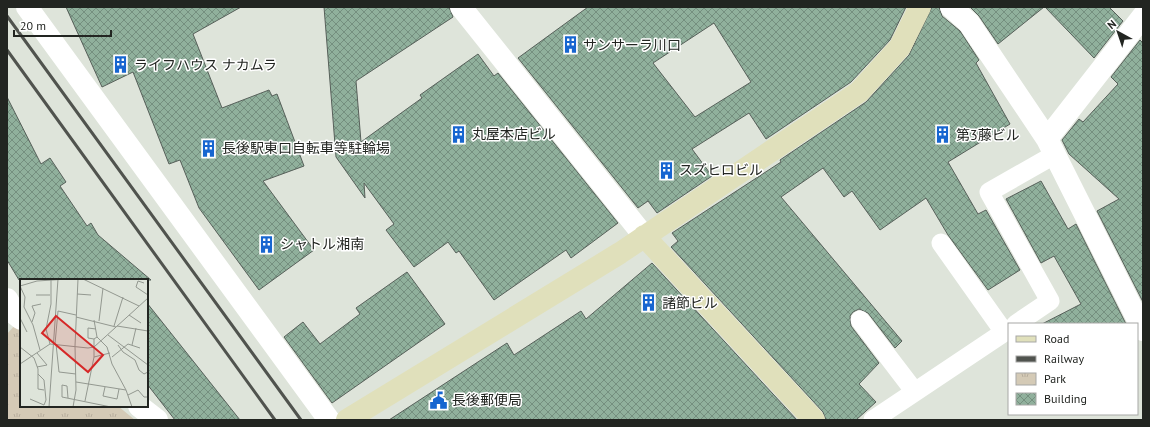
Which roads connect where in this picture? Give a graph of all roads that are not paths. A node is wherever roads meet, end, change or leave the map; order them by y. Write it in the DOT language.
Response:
graph roads {
  1 [pos="27,7"];
  2 [pos="461,7"];
  3 [pos="920,7"];
  4 [pos="951,7"];
  5 [pos="1143,16"];
  6 [pos="1051,147"];
  7 [pos="644,236"];
  8 [pos="941,243"];
  9 [pos="7,299"];
  10 [pos="20,318"];
  11 [pos="860,320"];
  12 [pos="1017,323"];
  13 [pos="1008,326"];
  14 [pos="1008,329"];
  15 [pos="1143,330"];
  16 [pos="915,392"];
  17 [pos="140,407"];
  18 [pos="157,420"];
  19 [pos="329,420"];
  20 [pos="347,420"];
  21 [pos="814,420"];
  22 [pos="874,420"];
  1 -- 19 [label="street"];
  2 -- 7 [label="street"];
  3 -- 7 [label="street"];
  4 -- 6 [label="street"];
  5 -- 6 [label="street"];
  6 -- 12 [label="lane"];
  6 -- 15 [label="street"];
  7 -- 20 [label="street"];
  7 -- 21 [label="street"];
  8 -- 13 [label="lane"];
  9 -- 10 [label="street"];
  11 -- 16 [label="lane"];
  14 -- 16 [label="lane"];
  16 -- 22 [label="lane"];
  17 -- 18 [label="street"];
}
